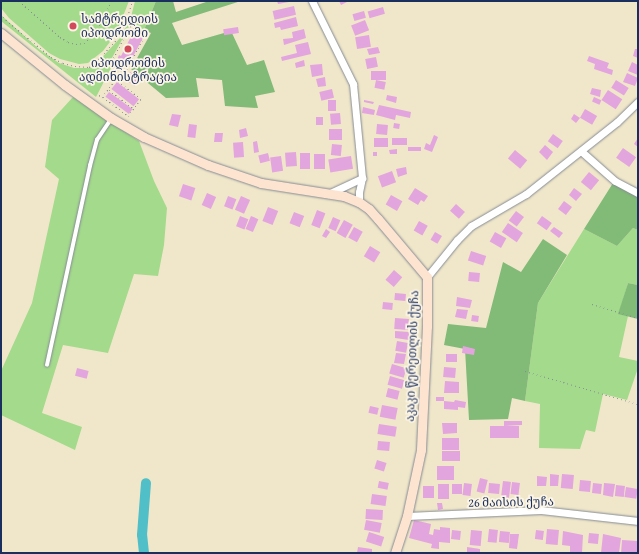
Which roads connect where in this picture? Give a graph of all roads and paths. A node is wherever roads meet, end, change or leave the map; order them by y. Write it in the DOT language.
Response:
graph roads {
  1 [pos="19,1"];
  2 [pos="111,1"];
  3 [pos="133,1"];
  4 [pos="312,1"];
  5 [pos="1,14"];
  6 [pos="1,33"];
  7 [pos="121,35"];
  8 [pos="124,37"];
  9 [pos="125,74"];
  10 [pos="116,79"];
  11 [pos="108,89"];
  12 [pos="98,95"];
  13 [pos="102,97"];
  14 [pos="638,102"];
  15 [pos="134,108"];
  16 [pos="111,118"];
  17 [pos="581,151"];
  18 [pos="362,178"];
  19 [pos="638,193"];
  20 [pos="328,194"];
  21 [pos="358,202"];
  22 [pos="427,277"];
  23 [pos="592,304"];
  24 [pos="638,318"];
  25 [pos="47,364"];
  26 [pos="525,371"];
  27 [pos="638,404"];
  28 [pos="407,516"];
  29 [pos="638,521"];
  30 [pos="395,553"];
  1 -- 2 [label="path"];
  3 -- 7 [label="path"];
  4 -- 18 [label="street"];
  5 -- 7 [label="path"];
  6 -- 16 [label="street, აკაკი წერეთლის ქუჩა"];
  7 -- 8 [label="path"];
  8 -- 9 [label="path"];
  8 -- 9 [label="path"];
  9 -- 10 [label="path"];
  10 -- 11 [label="path"];
  10 -- 15 [label="path"];
  11 -- 13 [label="path"];
  11 -- 15 [label="path"];
  12 -- 13 [label="path"];
  13 -- 15 [label="path"];
  14 -- 17 [label="street"];
  16 -- 20 [label="street, აკაკი წერეთლის ქუჩა"];
  16 -- 25 [label="lane"];
  17 -- 19 [label="street"];
  17 -- 22 [label="street"];
  18 -- 20 [label="street"];
  18 -- 21 [label="street"];
  20 -- 21 [label="street, აკაკი წერეთლის ქუჩა"];
  21 -- 22 [label="street, აკაკი წერეთლის ქუჩა"];
  22 -- 28 [label="street, აკაკი წერეთლის ქუჩა"];
  23 -- 24 [label="path"];
  26 -- 27 [label="path"];
  28 -- 29 [label="street, 26 მაისის ქუჩა"];
  28 -- 30 [label="street, აკაკი წერეთლის ქუჩა"];
}
